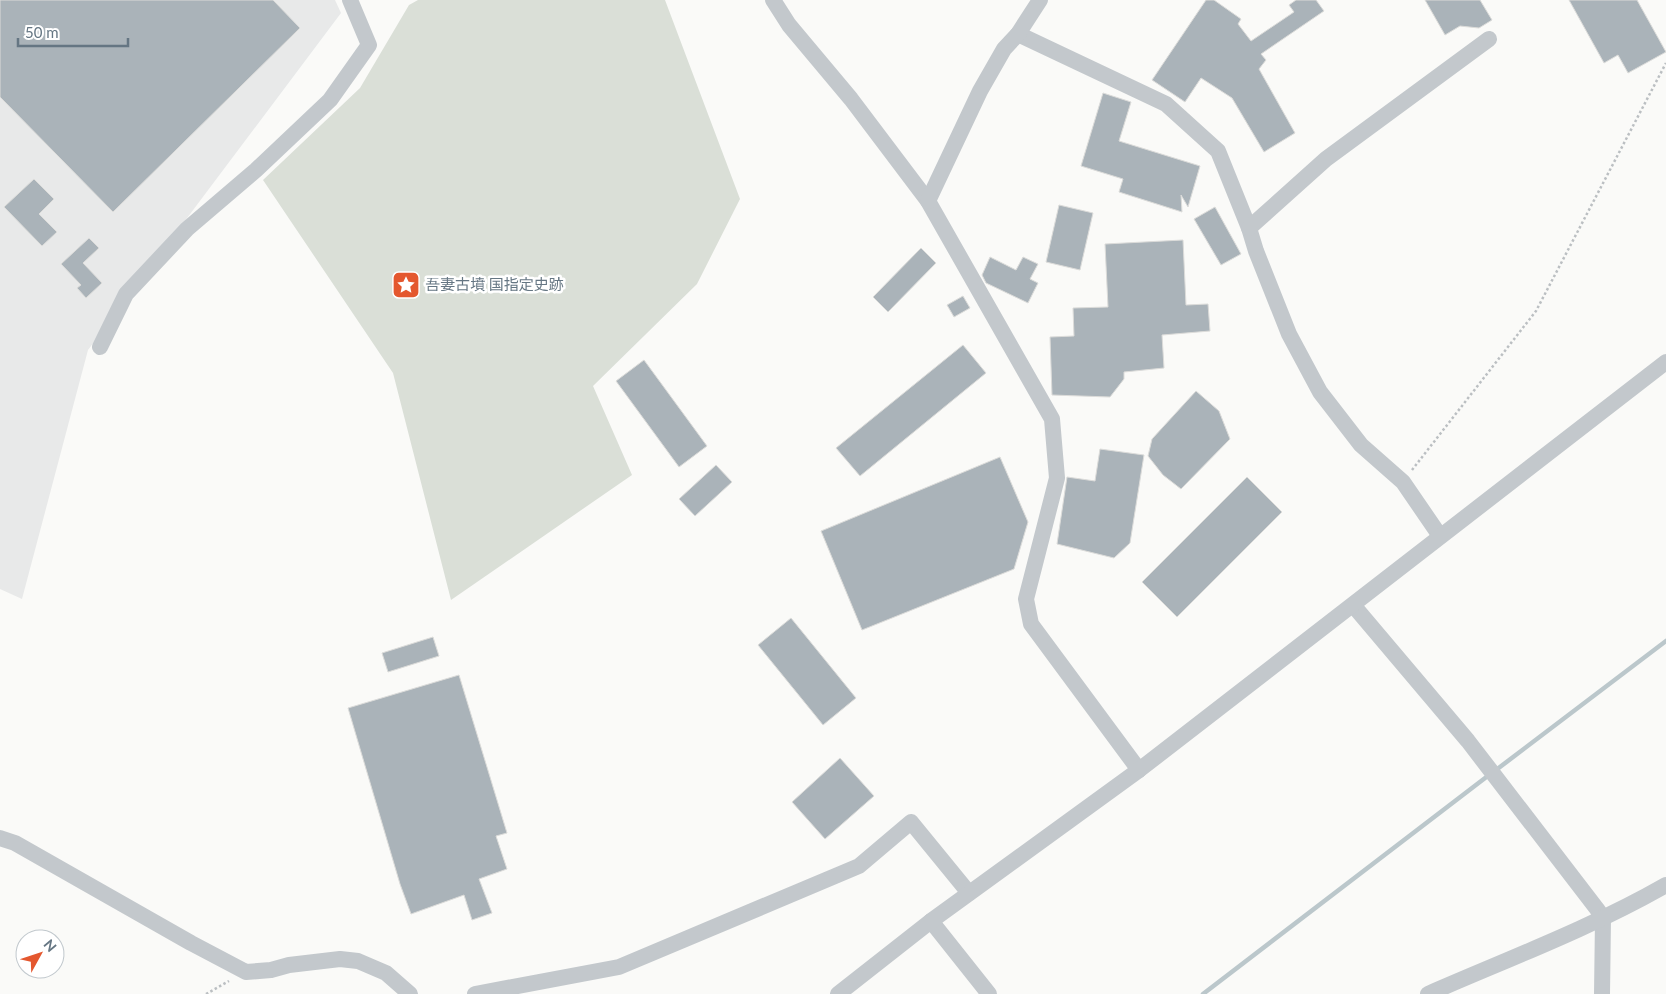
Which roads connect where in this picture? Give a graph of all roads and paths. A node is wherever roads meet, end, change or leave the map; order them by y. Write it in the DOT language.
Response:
graph roads {
  1 [pos="350,0"];
  2 [pos="772,0"];
  3 [pos="1040,0"];
  4 [pos="1018,34"];
  5 [pos="1489,39"];
  6 [pos="1666,63"];
  7 [pos="928,201"];
  8 [pos="1250,228"];
  9 [pos="100,347"];
  10 [pos="1666,362"];
  11 [pos="1403,482"];
  12 [pos="1440,536"];
  13 [pos="1353,606"];
  14 [pos="1139,770"];
  15 [pos="0,838"];
  16 [pos="1666,885"];
  17 [pos="969,893"];
  18 [pos="1603,918"];
  19 [pos="931,921"];
  20 [pos="246,972"];
  21 [pos="206,994"];
  22 [pos="410,994"];
  23 [pos="475,994"];
  24 [pos="838,994"];
  25 [pos="989,994"];
  26 [pos="1428,994"];
  27 [pos="1602,994"];
  1 -- 9 [label="street"];
  2 -- 7 [label="street"];
  3 -- 4 [label="street"];
  4 -- 7 [label="street"];
  4 -- 8 [label="street"];
  5 -- 8 [label="street"];
  6 -- 11 [label="path"];
  7 -- 14 [label="street"];
  8 -- 11 [label="street"];
  10 -- 12 [label="street"];
  11 -- 12 [label="street"];
  12 -- 13 [label="street"];
  13 -- 14 [label="street"];
  13 -- 18 [label="street"];
  14 -- 17 [label="street"];
  15 -- 20 [label="street"];
  16 -- 18 [label="street"];
  17 -- 19 [label="street"];
  17 -- 23 [label="street"];
  18 -- 26 [label="street"];
  18 -- 27 [label="street"];
  19 -- 24 [label="street"];
  19 -- 25 [label="street"];
  20 -- 21 [label="path"];
  20 -- 22 [label="street"];
}
